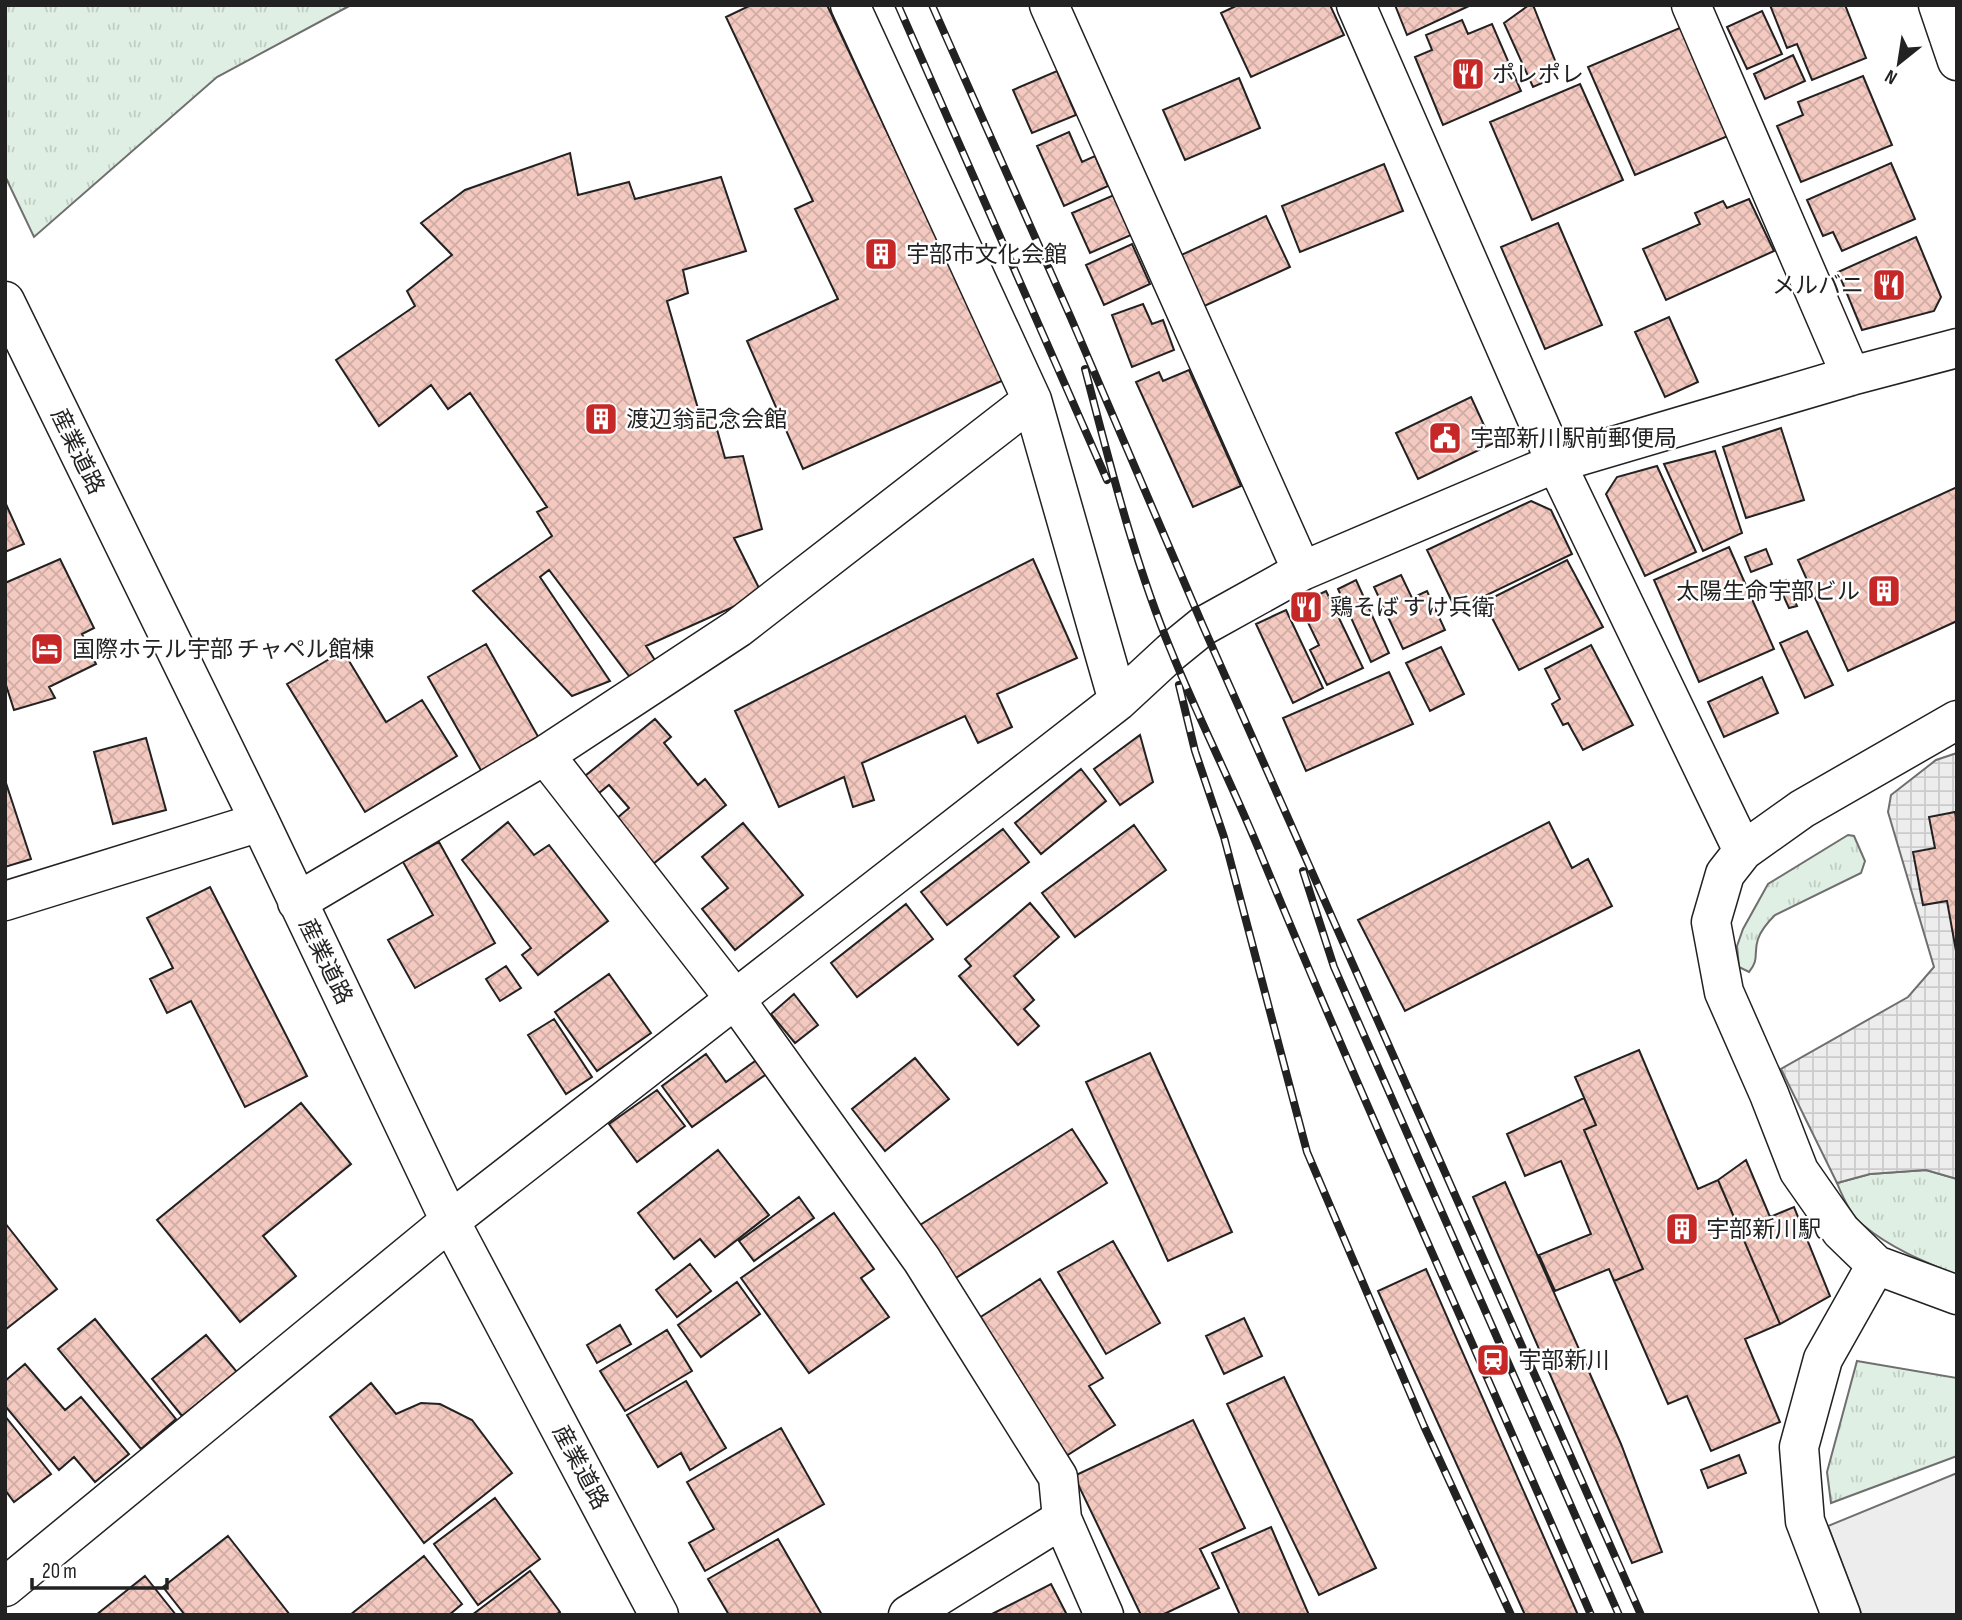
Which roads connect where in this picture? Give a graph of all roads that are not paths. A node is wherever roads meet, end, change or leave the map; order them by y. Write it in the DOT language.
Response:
graph roads {
  1 [pos="850,5"];
  2 [pos="1049,5"];
  3 [pos="1356,5"];
  4 [pos="1691,5"];
  5 [pos="1938,5"];
  6 [pos="1957,61"];
  7 [pos="5,301"];
  8 [pos="13,339"];
  9 [pos="1957,348"];
  10 [pos="1851,376"];
  11 [pos="1032,400"];
  12 [pos="1556,463"];
  13 [pos="1302,571"];
  14 [pos="1118,701"];
  15 [pos="1957,720"];
  16 [pos="545,755"];
  17 [pos="260,822"];
  18 [pos="1743,851"];
  19 [pos="5,901"];
  20 [pos="297,902"];
  21 [pos="735,999"];
  22 [pos="450,1221"];
  23 [pos="1875,1265"];
  24 [pos="1957,1295"];
  25 [pos="1062,1519"];
  26 [pos="5,1587"];
  27 [pos="659,1615"];
  28 [pos="908,1615"];
  29 [pos="1104,1615"];
  30 [pos="1841,1615"];
  1 -- 11 [label="street"];
  2 -- 13 [label="street"];
  3 -- 12 [label="street"];
  4 -- 10 [label="street"];
  5 -- 6 [label="street"];
  7 -- 8 [label="street, 産業道路"];
  8 -- 17 [label="street, 産業道路"];
  9 -- 10 [label="street"];
  10 -- 12 [label="street"];
  11 -- 14 [label="street"];
  11 -- 16 [label="street"];
  12 -- 13 [label="street"];
  12 -- 18 [label="street"];
  13 -- 14 [label="street"];
  14 -- 21 [label="street"];
  15 -- 18 [label="street"];
  16 -- 20 [label="street"];
  16 -- 21 [label="street"];
  17 -- 19 [label="street"];
  17 -- 20 [label="street, 産業道路"];
  18 -- 23 [label="street"];
  20 -- 22 [label="street, 産業道路"];
  21 -- 22 [label="street"];
  21 -- 25 [label="street"];
  22 -- 26 [label="street"];
  22 -- 27 [label="street, 産業道路"];
  23 -- 24 [label="street"];
  23 -- 30 [label="street"];
  25 -- 28 [label="street"];
  25 -- 29 [label="street"];
}
